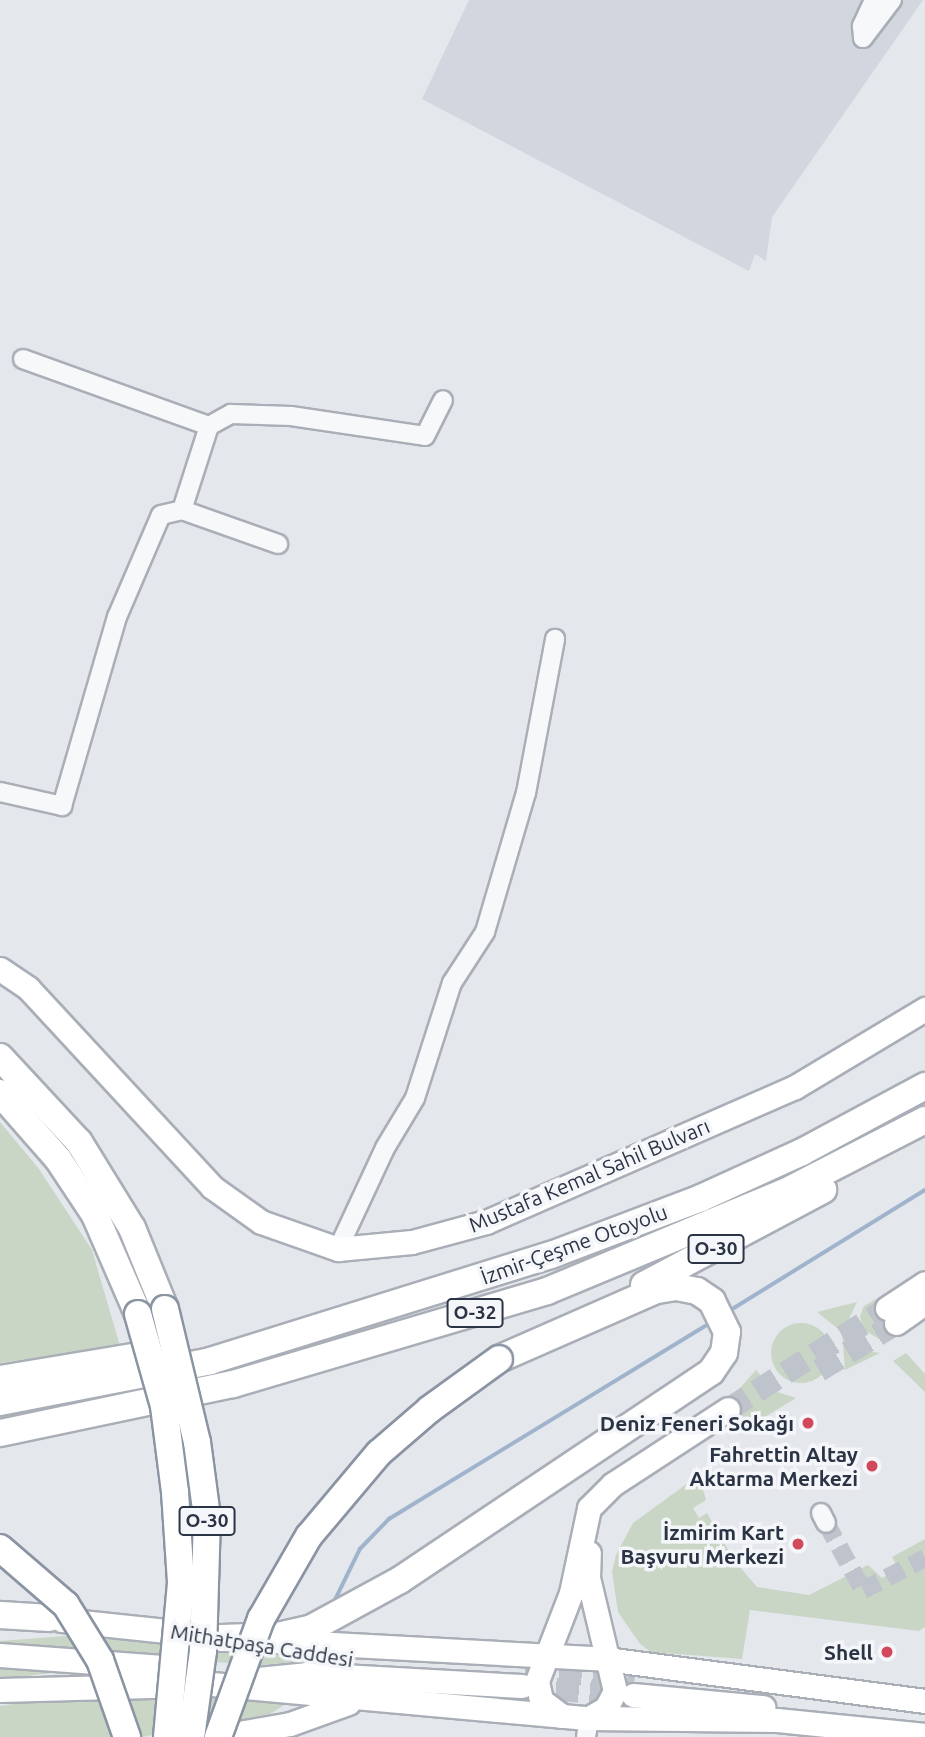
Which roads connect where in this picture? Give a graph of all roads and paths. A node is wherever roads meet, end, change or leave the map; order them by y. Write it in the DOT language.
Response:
graph roads {
  1 [pos="874,0"];
  2 [pos="892,0"];
  3 [pos="23,359"];
  4 [pos="443,400"];
  5 [pos="209,426"];
  6 [pos="182,510"];
  7 [pos="278,544"];
  8 [pos="555,639"];
  9 [pos="0,792"];
  10 [pos="0,968"];
  11 [pos="925,1009"];
  12 [pos="0,1058"];
  13 [pos="925,1086"];
  14 [pos="0,1093"];
  15 [pos="925,1122"];
  16 [pos="338,1249"];
  17 [pos="925,1283"];
  18 [pos="925,1303"];
  19 [pos="324,1326"];
  20 [pos="499,1359"];
  21 [pos="0,1379"];
  22 [pos="0,1402"];
  23 [pos="732,1415"];
  24 [pos="0,1433"];
  25 [pos="584,1545"];
  26 [pos="0,1548"];
  27 [pos="571,1593"];
  28 [pos="0,1615"];
  29 [pos="49,1618"];
  30 [pos="0,1628"];
  31 [pos="221,1638"];
  32 [pos="489,1652"];
  33 [pos="0,1655"];
  34 [pos="551,1655"];
  35 [pos="606,1659"];
  36 [pos="306,1674"];
  37 [pos="212,1684"];
  38 [pos="0,1690"];
  39 [pos="364,1699"];
  40 [pos="925,1701"];
  41 [pos="925,1709"];
  42 [pos="562,1716"];
  43 [pos="587,1728"];
  44 [pos="285,1730"];
  45 [pos="925,1734"];
  46 [pos="223,1736"];
  47 [pos="127,1737"];
  48 [pos="167,1737"];
  49 [pos="191,1737"];
  1 -- 2 [label="street"];
  3 -- 5 [label="street"];
  4 -- 5 [label="street"];
  5 -- 6 [label="street"];
  6 -- 7 [label="street"];
  6 -- 9 [label="street"];
  8 -- 16 [label="street"];
  10 -- 16 [label="main road, Mustafa Kemal Sahil Bulvarı"];
  11 -- 16 [label="main road, Mustafa Kemal Sahil Bulvarı"];
  12 -- 49 [label="highway, O-30, bridge"];
  13 -- 19 [label="highway, İzmir-Çeşme Otoyolu / O-32"];
  14 -- 48 [label="highway, bridge"];
  15 -- 20 [label="highway, O-30"];
  15 -- 24 [label="highway, İzmir-Çeşme Otoyolu / O-32"];
  17 -- 18 [label="main road"];
  19 -- 21 [label="highway"];
  19 -- 22 [label="highway, İzmir-Çeşme Otoyolu / O-32"];
  20 -- 31 [label="highway"];
  20 -- 46 [label="highway, O-30, bridge"];
  23 -- 25 [label="main road"];
  25 -- 27 [label="main road"];
  25 -- 35 [label="main road"];
  26 -- 47 [label="highway, bridge"];
  27 -- 32 [label="main road"];
  27 -- 34 [label="main road"];
  28 -- 29 [label="highway"];
  29 -- 30 [label="main road, Mithatpaşa Caddesi"];
  29 -- 31 [label="main road, Mithatpaşa Caddesi"];
  31 -- 32 [label="main road"];
  31 -- 36 [label="main road, Mithatpaşa Caddesi"];
  32 -- 34 [label="main road"];
  33 -- 36 [label="main road"];
  34 -- 35 [label="main road"];
  34 -- 42 [label="main road"];
  35 -- 40 [label="main road"];
  35 -- 43 [label="main road"];
  36 -- 37 [label="main road, Mithatpaşa Caddesi"];
  37 -- 38 [label="main road, Mithatpaşa Caddesi"];
  37 -- 39 [label="main road"];
  39 -- 42 [label="main road"];
  39 -- 44 [label="main road"];
  41 -- 45 [label="main road"];
  42 -- 43 [label="main road"];
  43 -- 45 [label="main road"];
  44 -- 46 [label="main road"];
}
